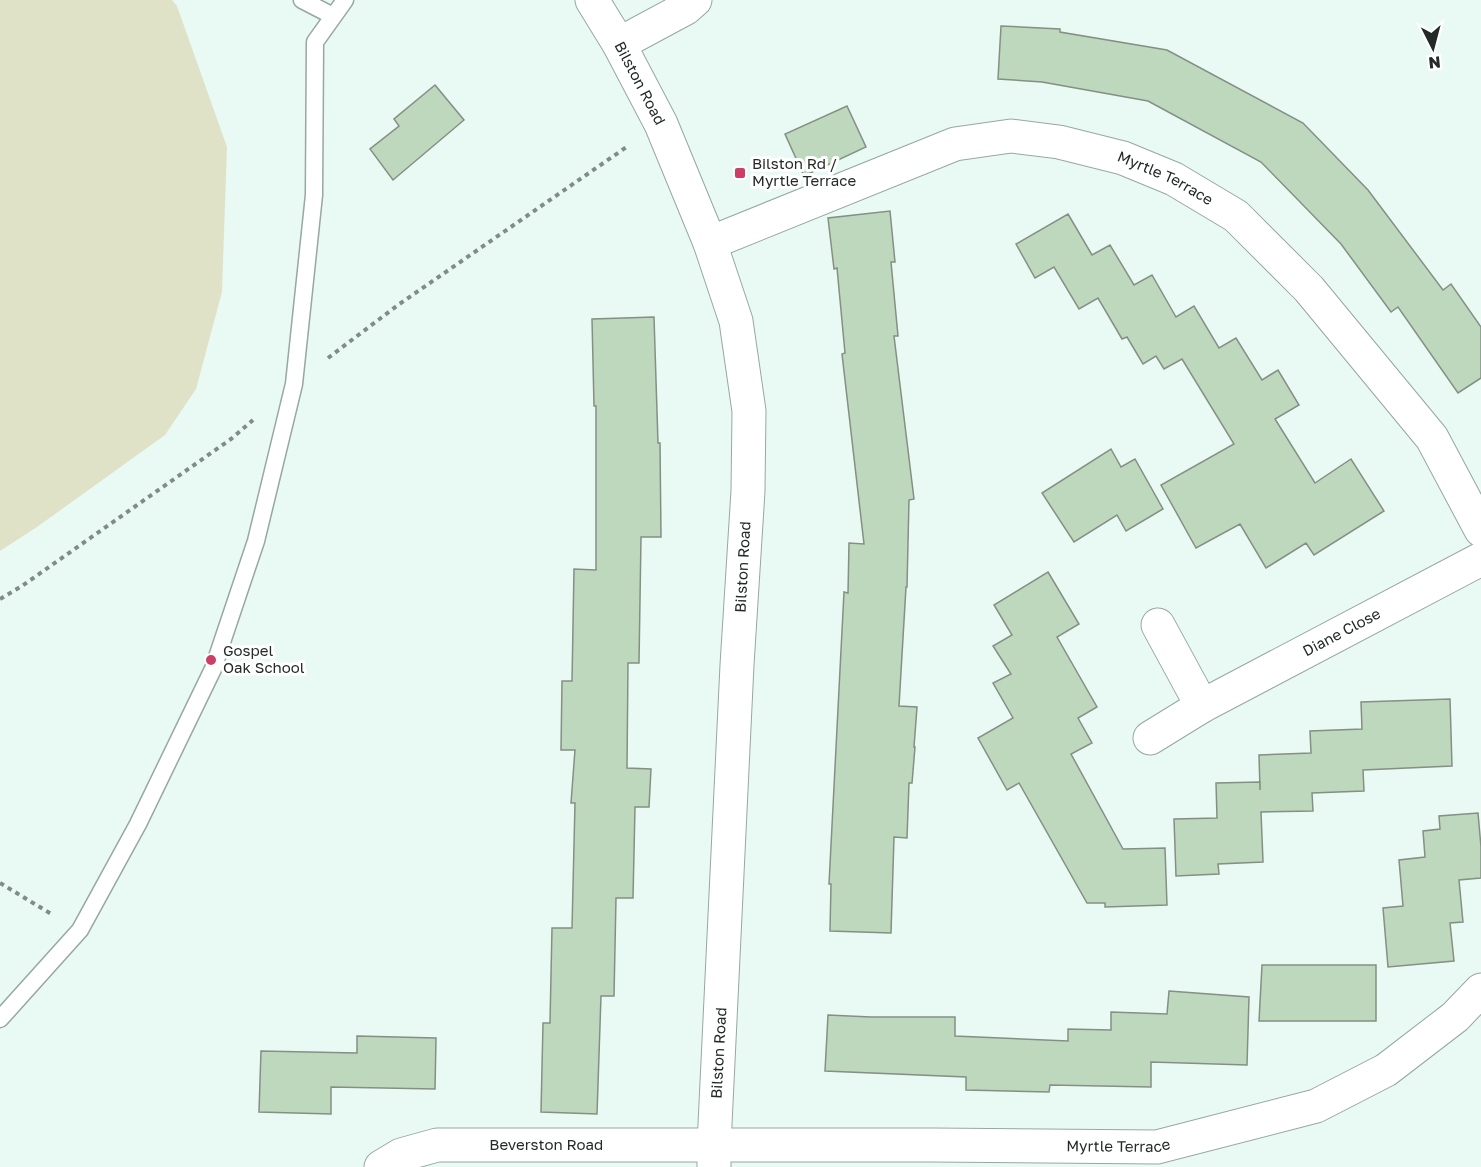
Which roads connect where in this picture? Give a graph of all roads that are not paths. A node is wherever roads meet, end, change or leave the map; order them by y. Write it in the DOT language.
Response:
graph roads {
  1 [pos="303,0"];
  2 [pos="345,0"];
  3 [pos="592,0"];
  4 [pos="695,0"];
  5 [pos="333,16"];
  6 [pos="619,44"];
  7 [pos="710,243"];
  8 [pos="1481,530"];
  9 [pos="1481,559"];
  10 [pos="1158,625"];
  11 [pos="1202,706"];
  12 [pos="1150,738"];
  13 [pos="1481,990"];
  14 [pos="0,1019"];
  15 [pos="714,1156"];
  16 [pos="381,1167"];
  1 -- 5 [label="lane"];
  2 -- 5 [label="lane"];
  3 -- 6 [label="street, Bilston Road"];
  4 -- 6 [label="street"];
  5 -- 14 [label="lane"];
  6 -- 7 [label="street, Bilston Road"];
  7 -- 8 [label="street, Myrtle Terrace"];
  7 -- 15 [label="street, Bilston Road"];
  9 -- 11 [label="street, Diane Close"];
  10 -- 11 [label="street"];
  11 -- 12 [label="street, Diane Close"];
  13 -- 15 [label="street, Myrtle Terrace"];
  15 -- 16 [label="street, Beverston Road"];
}
